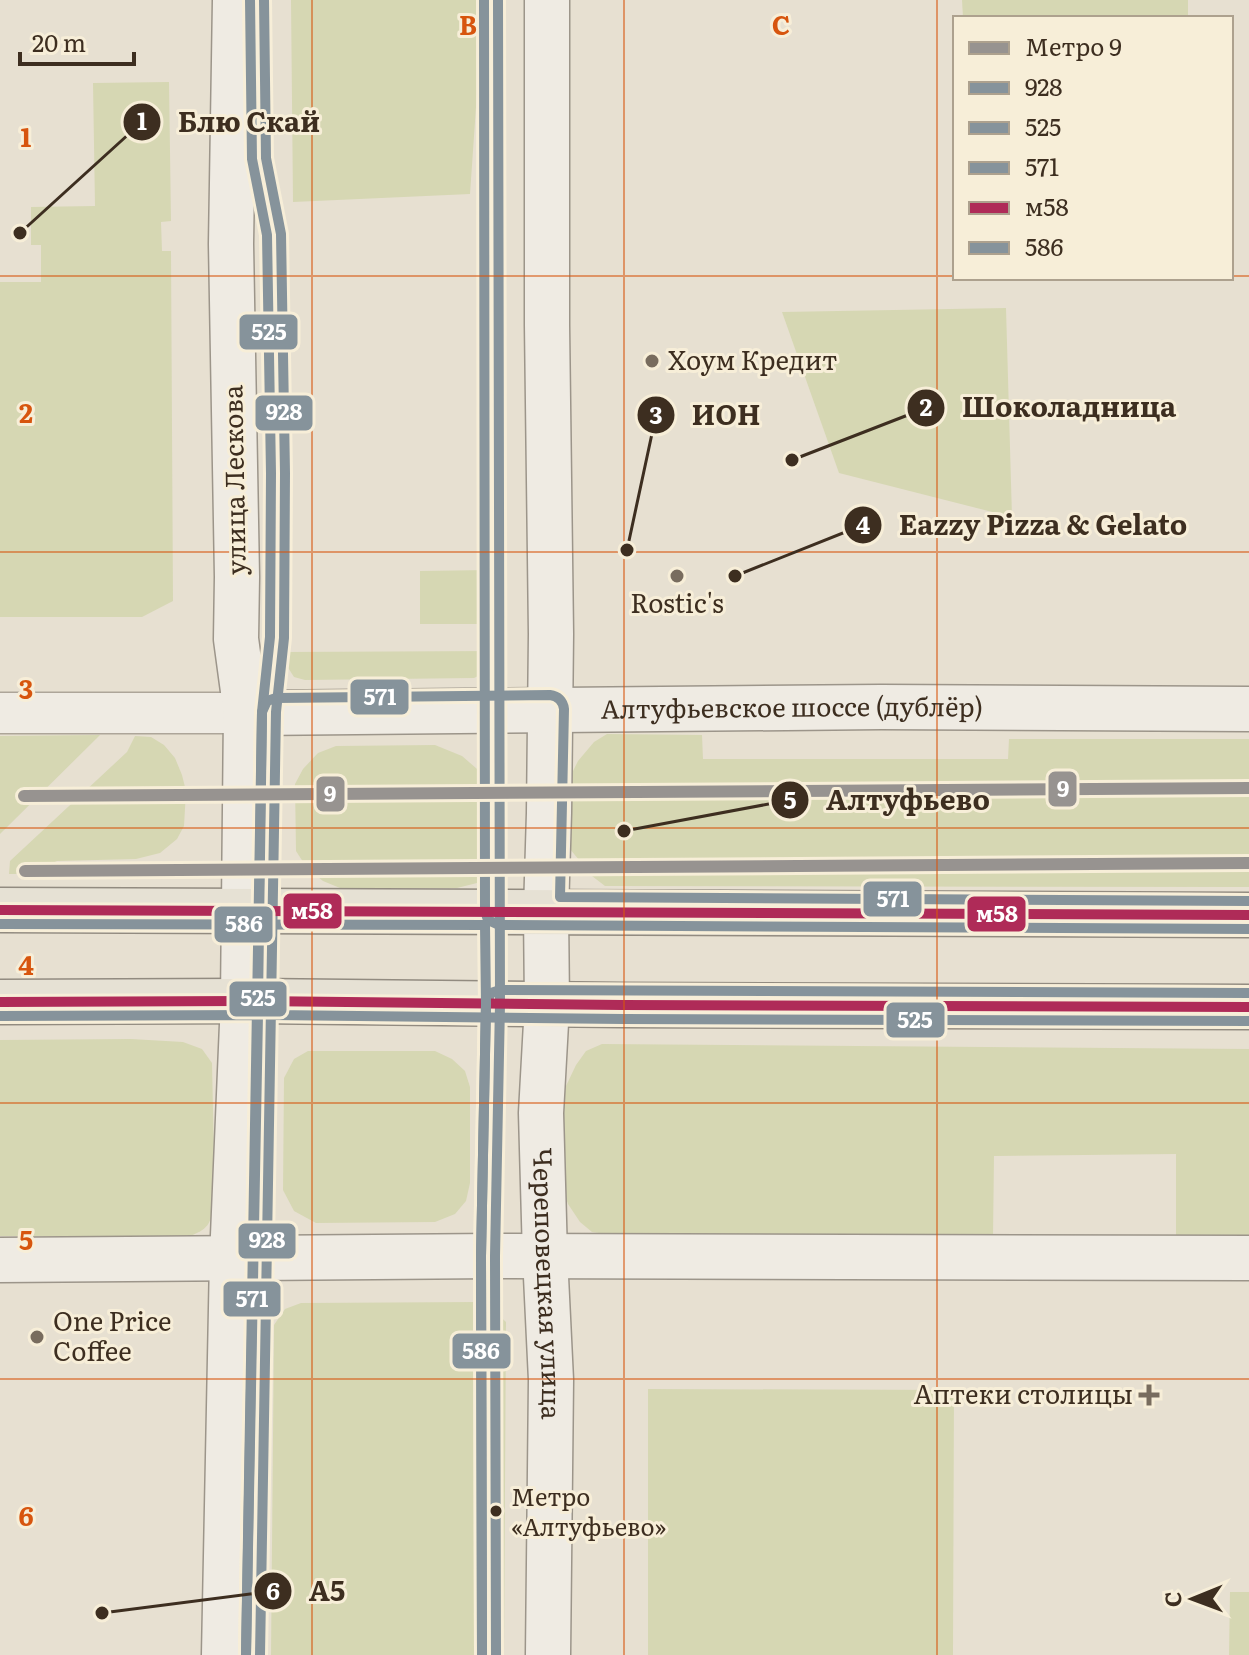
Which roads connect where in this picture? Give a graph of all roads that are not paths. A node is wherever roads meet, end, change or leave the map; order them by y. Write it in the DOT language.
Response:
graph roads {
  1 [pos="235,0"];
  2 [pos="547,0"];
  3 [pos="550,709"];
  4 [pos="1249,709"];
  5 [pos="0,713"];
  6 [pos="246,713"];
  7 [pos="0,910"];
  8 [pos="244,911"];
  9 [pos="546,911"];
  10 [pos="1249,915"];
  11 [pos="243,1001"];
  12 [pos="0,1002"];
  13 [pos="547,1005"];
  14 [pos="1249,1007"];
  15 [pos="545,1256"];
  16 [pos="1249,1258"];
  17 [pos="232,1259"];
  18 [pos="0,1260"];
  19 [pos="224,1655"];
  20 [pos="548,1655"];
  1 -- 6 [label="main road, улица Лескова"];
  2 -- 3 [label="main road"];
  3 -- 4 [label="main road, Алтуфьевское шоссе (дублёр)"];
  3 -- 6 [label="main road, Алтуфьевское шоссе (дублёр)"];
  3 -- 9 [label="main road"];
  5 -- 6 [label="street, Алтуфьевское шоссе (дублёр)"];
  6 -- 8 [label="main road, улица Лескова"];
  7 -- 8 [label="main road"];
  8 -- 9 [label="main road"];
  8 -- 11 [label="main road"];
  9 -- 10 [label="main road"];
  9 -- 13 [label="main road, Череповецкая улица"];
  11 -- 12 [label="main road"];
  11 -- 13 [label="main road"];
  11 -- 17 [label="main road"];
  13 -- 14 [label="main road"];
  13 -- 15 [label="main road, Череповецкая улица"];
  15 -- 16 [label="main road"];
  15 -- 17 [label="main road"];
  15 -- 20 [label="main road, Череповецкая улица"];
  17 -- 18 [label="main road"];
  17 -- 19 [label="main road"];
}
